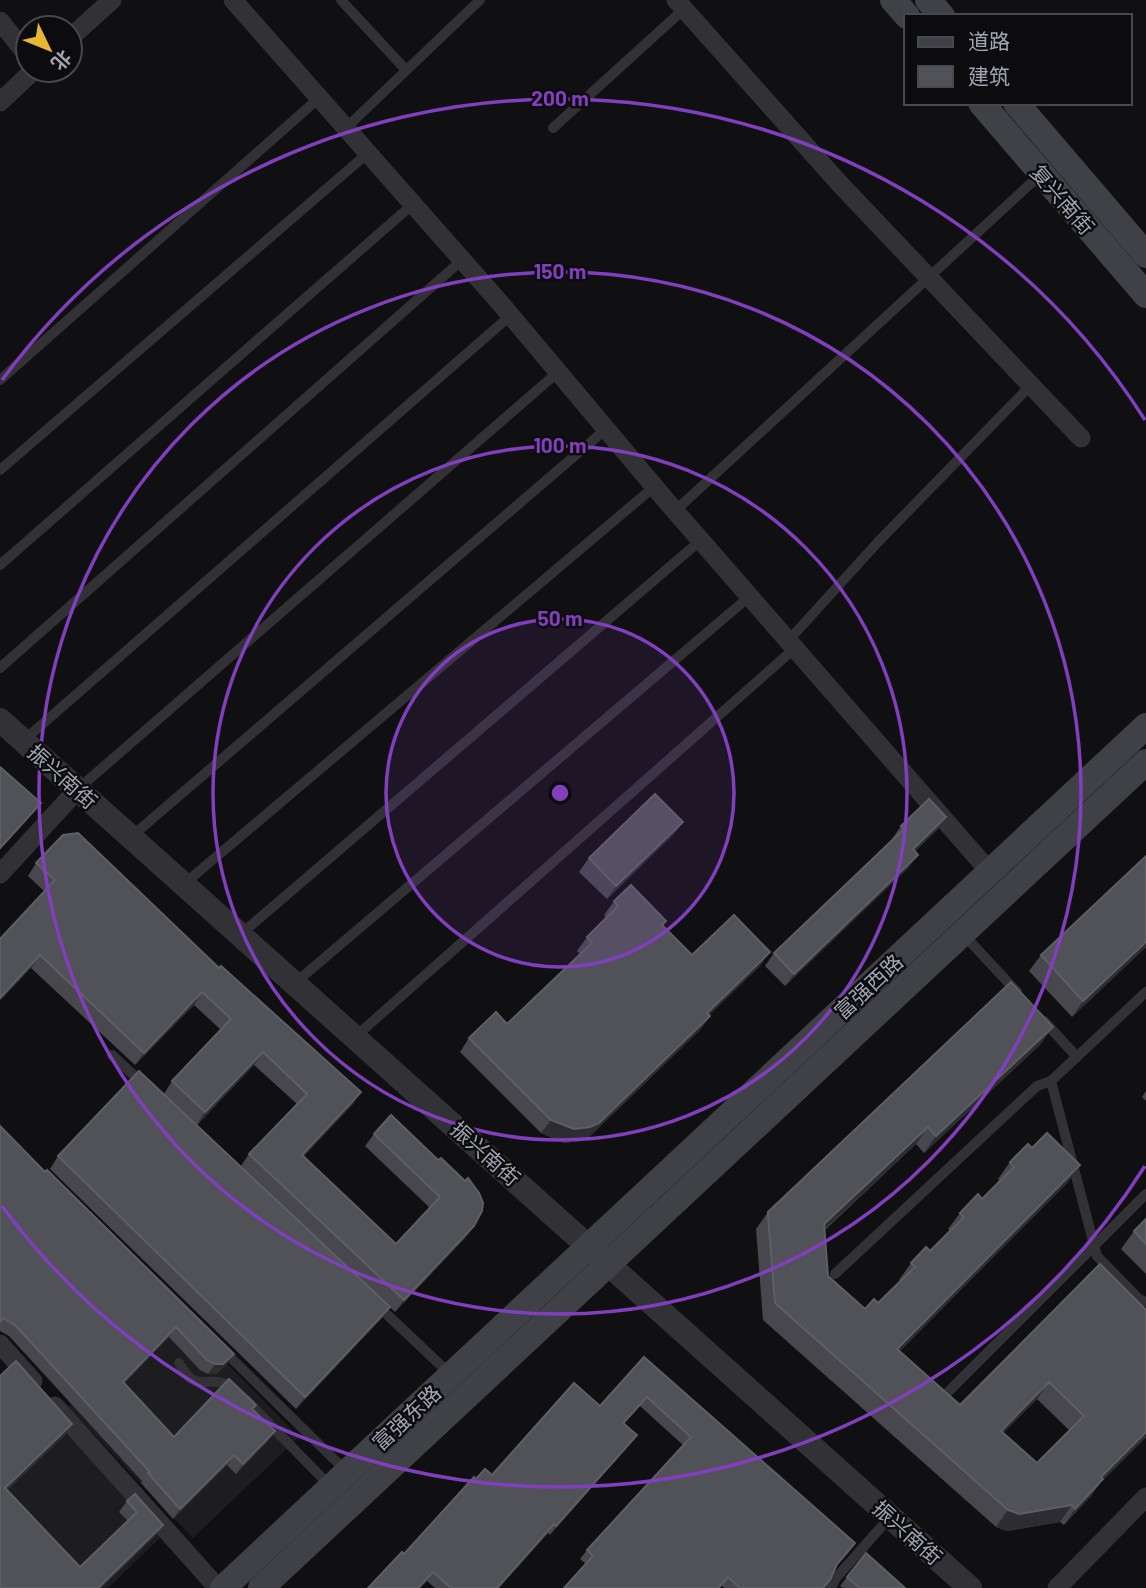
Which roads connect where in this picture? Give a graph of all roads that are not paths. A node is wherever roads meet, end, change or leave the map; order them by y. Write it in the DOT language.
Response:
graph roads {
  1 [pos="112,0"];
  2 [pos="233,0"];
  3 [pos="341,0"];
  4 [pos="480,0"];
  5 [pos="893,0"];
  6 [pos="928,0"];
  7 [pos="680,5"];
  8 [pos="904,14"];
  9 [pos="940,14"];
  10 [pos="0,21"];
  11 [pos="84,25"];
  12 [pos="14,38"];
  13 [pos="407,70"];
  14 [pos="19,84"];
  15 [pos="319,98"];
  16 [pos="0,102"];
  17 [pos="983,105"];
  18 [pos="1018,105"];
  19 [pos="346,128"];
  20 [pos="553,128"];
  21 [pos="368,153"];
  22 [pos="1041,173"];
  23 [pos="413,204"];
  24 [pos="1146,255"];
  25 [pos="462,260"];
  26 [pos="928,277"];
  27 [pos="1146,295"];
  28 [pos="510,315"];
  29 [pos="558,372"];
  30 [pos="0,380"];
  31 [pos="1031,385"];
  32 [pos="606,429"];
  33 [pos="1081,438"];
  34 [pos="0,470"];
  35 [pos="654,486"];
  36 [pos="675,511"];
  37 [pos="701,540"];
  38 [pos="0,565"];
  39 [pos="750,596"];
  40 [pos="792,644"];
  41 [pos="0,668"];
  42 [pos="0,720"];
  43 [pos="1146,726"];
  44 [pos="23,741"];
  45 [pos="1146,762"];
  46 [pos="78,789"];
  47 [pos="131,837"];
  48 [pos="990,872"];
  49 [pos="0,874"];
  50 [pos="184,884"];
  51 [pos="240,934"];
  52 [pos="962,934"];
  53 [pos="295,983"];
  54 [pos="1146,992"];
  55 [pos="1024,1000"];
  56 [pos="1033,1010"];
  57 [pos="355,1037"];
  58 [pos="113,1055"];
  59 [pos="1077,1057"];
  60 [pos="1051,1081"];
  61 [pos="152,1093"];
  62 [pos="1146,1194"];
  63 [pos="1094,1245"];
  64 [pos="599,1255"];
  65 [pos="835,1274"];
  66 [pos="371,1300"];
  67 [pos="1146,1302"];
  68 [pos="0,1344"];
  69 [pos="218,1345"];
  70 [pos="179,1363"];
  71 [pos="451,1376"];
  72 [pos="942,1398"];
  73 [pos="339,1480"];
  74 [pos="1146,1497"];
  75 [pos="891,1517"];
  76 [pos="265,1587"];
  77 [pos="218,1588"];
  78 [pos="223,1588"];
  79 [pos="831,1588"];
  80 [pos="970,1588"];
  81 [pos="1057,1588"];
  1 -- 11 [label="street"];
  2 -- 15 [label="street"];
  3 -- 13 [label="lane"];
  4 -- 13 [label="lane"];
  5 -- 8 [label="main road"];
  6 -- 9 [label="main road"];
  7 -- 20 [label="lane"];
  7 -- 26 [label="street"];
  10 -- 12 [label="street"];
  13 -- 19 [label="lane"];
  14 -- 16 [label="street"];
  15 -- 19 [label="street"];
  15 -- 30 [label="lane"];
  17 -- 22 [label="main road, 复兴南街"];
  18 -- 24 [label="main road, 复兴南街"];
  19 -- 21 [label="street"];
  21 -- 23 [label="street"];
  21 -- 34 [label="lane"];
  22 -- 26 [label="lane"];
  22 -- 27 [label="main road, 复兴南街"];
  23 -- 25 [label="street"];
  23 -- 38 [label="lane"];
  25 -- 28 [label="street"];
  25 -- 41 [label="lane"];
  26 -- 31 [label="street"];
  26 -- 36 [label="lane"];
  28 -- 29 [label="street"];
  28 -- 44 [label="lane"];
  29 -- 32 [label="street"];
  29 -- 46 [label="lane"];
  31 -- 33 [label="street"];
  31 -- 40 [label="lane"];
  32 -- 35 [label="street"];
  32 -- 47 [label="lane"];
  35 -- 36 [label="street"];
  35 -- 50 [label="lane"];
  36 -- 37 [label="street"];
  37 -- 39 [label="street"];
  37 -- 51 [label="lane"];
  39 -- 40 [label="street"];
  39 -- 53 [label="lane"];
  40 -- 48 [label="street"];
  40 -- 57 [label="lane"];
  42 -- 44 [label="street, 振兴南街"];
  43 -- 48 [label="main road, 富强西路"];
  44 -- 46 [label="street, 振兴南街"];
  45 -- 52 [label="main road, 富强西路"];
  46 -- 47 [label="street, 振兴南街"];
  46 -- 49 [label="street"];
  47 -- 50 [label="street, 振兴南街"];
  48 -- 64 [label="main road, 富强西路"];
  50 -- 51 [label="street, 振兴南街"];
  51 -- 53 [label="street, 振兴南街"];
  52 -- 55 [label="lane"];
  52 -- 64 [label="main road, 富强西路"];
  53 -- 57 [label="street, 振兴南街"];
  54 -- 59 [label="lane"];
  56 -- 59 [label="lane"];
  57 -- 64 [label="street, 振兴南街"];
  58 -- 61 [label="lane"];
  59 -- 60 [label="lane"];
  60 -- 63 [label="lane"];
  60 -- 65 [label="lane"];
  62 -- 63 [label="lane"];
  63 -- 67 [label="lane"];
  63 -- 72 [label="lane"];
  64 -- 71 [label="main road, 富强东路"];
  64 -- 75 [label="street, 振兴南街"];
  64 -- 76 [label="main road, 富强东路"];
  66 -- 71 [label="lane"];
  68 -- 77 [label="street"];
  69 -- 73 [label="lane"];
  70 -- 73 [label="lane"];
  71 -- 73 [label="main road, 富强东路"];
  73 -- 78 [label="main road, 富强东路"];
  74 -- 81 [label="street"];
  75 -- 79 [label="lane"];
  75 -- 80 [label="street, 振兴南街"];
}
